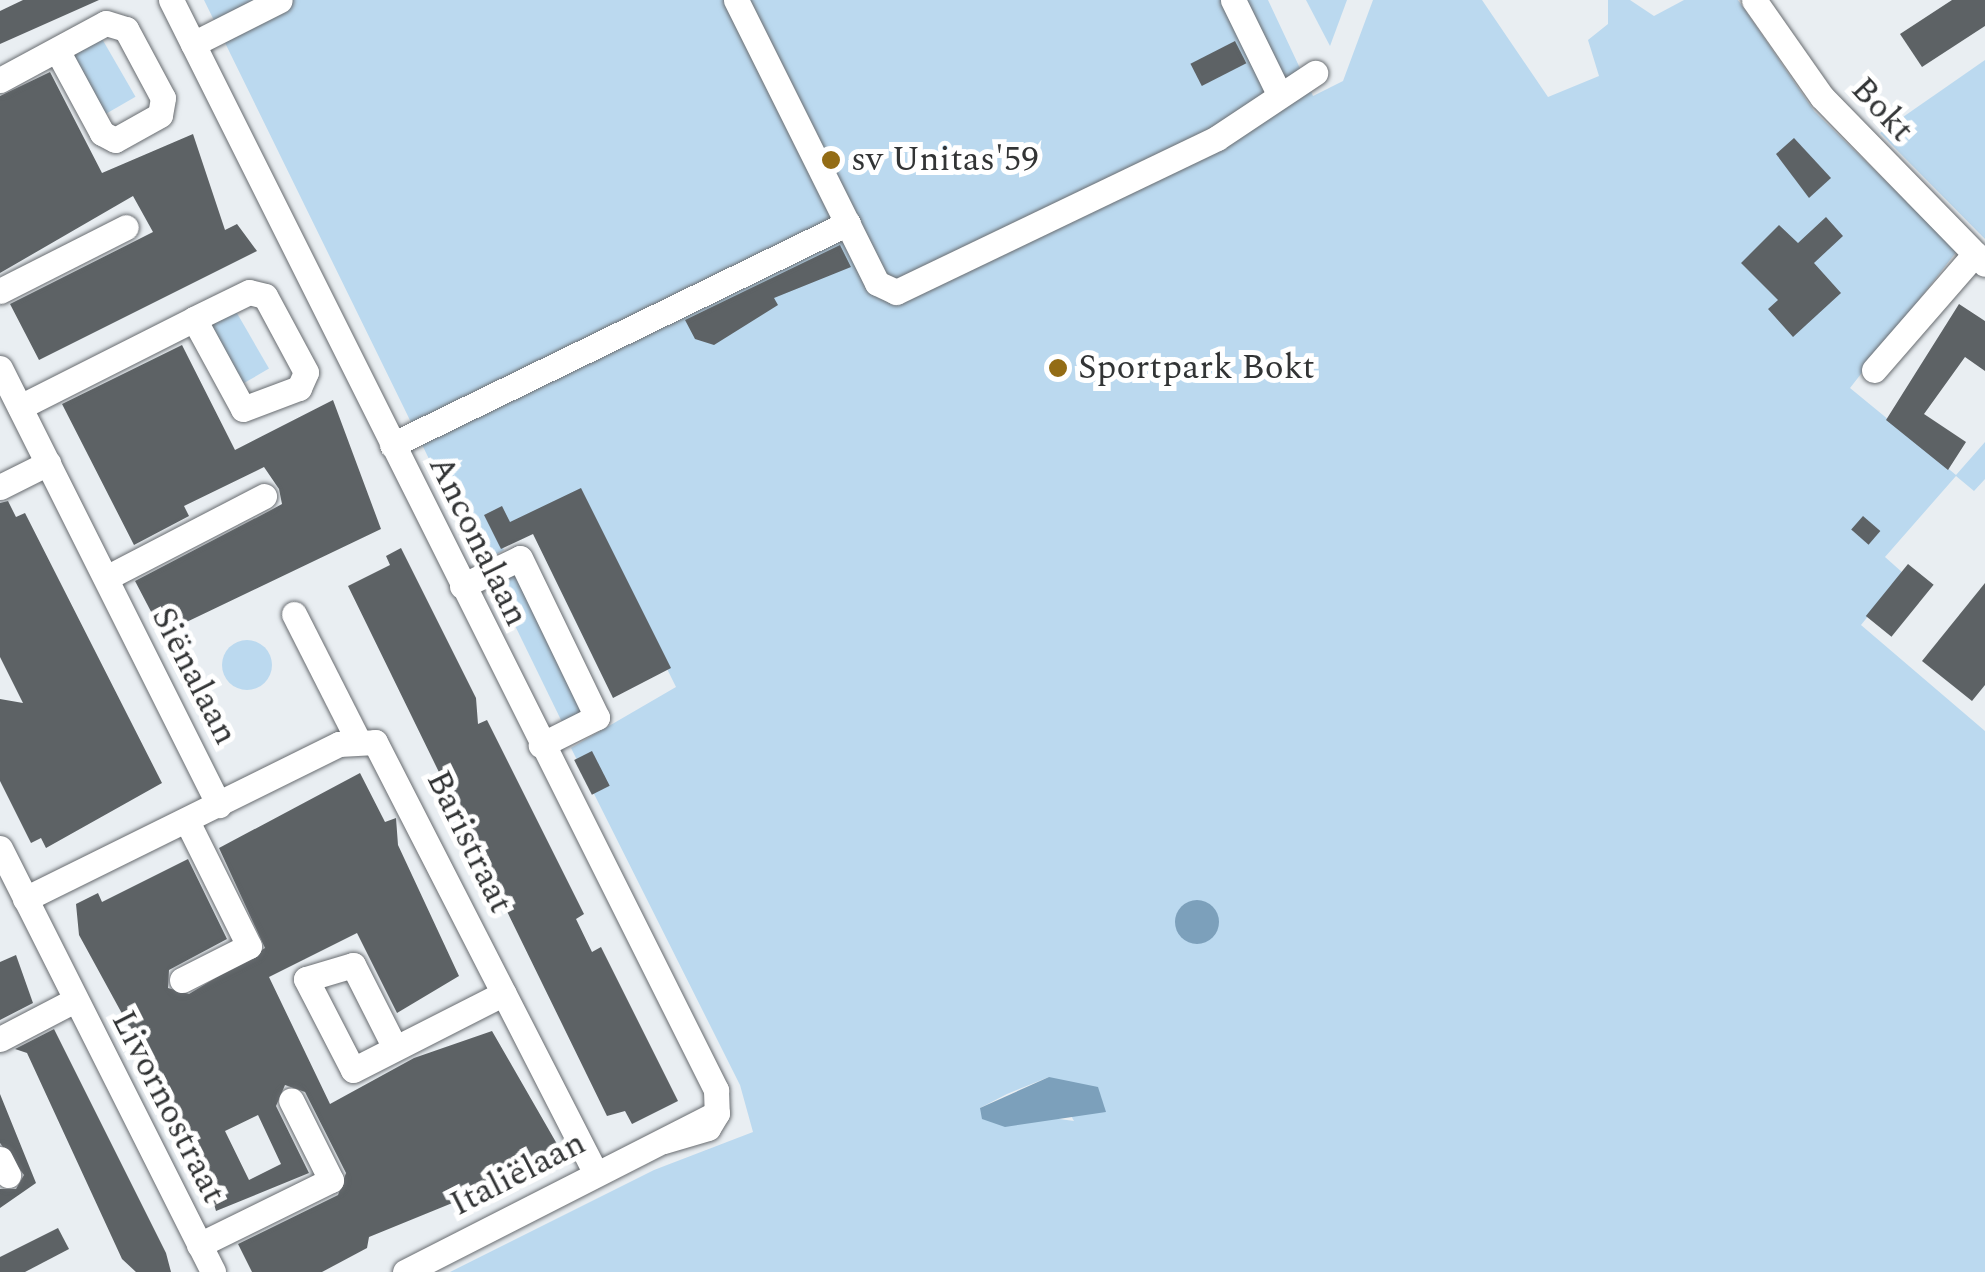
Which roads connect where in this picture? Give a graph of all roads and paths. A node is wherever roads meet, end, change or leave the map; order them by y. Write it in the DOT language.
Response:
graph roads {
  1 [pos="171,0"];
  2 [pos="280,0"];
  3 [pos="736,0"];
  4 [pos="1233,0"];
  5 [pos="1754,0"];
  6 [pos="193,44"];
  7 [pos="57,50"];
  8 [pos="1316,73"];
  9 [pos="0,80"];
  10 [pos="1278,92"];
  11 [pos="848,223"];
  12 [pos="126,227"];
  13 [pos="1980,259"];
  14 [pos="0,290"];
  15 [pos="194,319"];
  16 [pos="0,368"];
  17 [pos="1874,370"];
  18 [pos="20,407"];
  19 [pos="392,445"];
  20 [pos="48,463"];
  21 [pos="0,487"];
  22 [pos="264,496"];
  23 [pos="106,578"];
  24 [pos="462,586"];
  25 [pos="294,614"];
  26 [pos="357,738"];
  27 [pos="541,745"];
  28 [pos="219,805"];
  29 [pos="187,821"];
  30 [pos="0,848"];
  31 [pos="25,899"];
  32 [pos="182,980"];
  33 [pos="504,993"];
  34 [pos="75,1000"];
  35 [pos="0,1039"];
  36 [pos="395,1048"];
  37 [pos="291,1100"];
  38 [pos="717,1112"];
  39 [pos="596,1173"];
  40 [pos="200,1245"];
  41 [pos="213,1272"];
  42 [pos="405,1272"];
  1 -- 6 [label="street, Anconalaan"];
  2 -- 6 [label="street"];
  3 -- 11 [label="street"];
  4 -- 10 [label="street"];
  5 -- 13 [label="street, Bokt"];
  6 -- 19 [label="street, Anconalaan"];
  7 -- 7 [label="street"];
  7 -- 9 [label="street"];
  8 -- 10 [label="street"];
  10 -- 11 [label="street"];
  11 -- 19 [label="street"];
  12 -- 14 [label="street"];
  13 -- 17 [label="street, Bokt"];
  15 -- 15 [label="street"];
  15 -- 18 [label="street"];
  16 -- 18 [label="street, Siënalaan"];
  18 -- 20 [label="street, Siënalaan"];
  19 -- 24 [label="street, Anconalaan"];
  20 -- 21 [label="street"];
  20 -- 23 [label="street, Siënalaan"];
  22 -- 23 [label="street"];
  23 -- 28 [label="street, Siënalaan"];
  24 -- 27 [label="street, Anconalaan"];
  24 -- 27 [label="street"];
  25 -- 26 [label="street, Baristraat"];
  26 -- 28 [label="street"];
  26 -- 33 [label="street, Baristraat"];
  27 -- 38 [label="street, Anconalaan"];
  28 -- 29 [label="street"];
  29 -- 31 [label="street"];
  29 -- 32 [label="street"];
  30 -- 31 [label="street, Livornostraat"];
  31 -- 34 [label="street, Livornostraat"];
  33 -- 36 [label="street"];
  33 -- 39 [label="street, Baristraat"];
  34 -- 35 [label="street, Livornostraat"];
  34 -- 40 [label="street, Livornostraat"];
  37 -- 40 [label="street, Livornostraat"];
  38 -- 39 [label="street, Italiëlaan"];
  39 -- 42 [label="street, Italiëlaan"];
  40 -- 41 [label="street, Livornostraat"];
}
